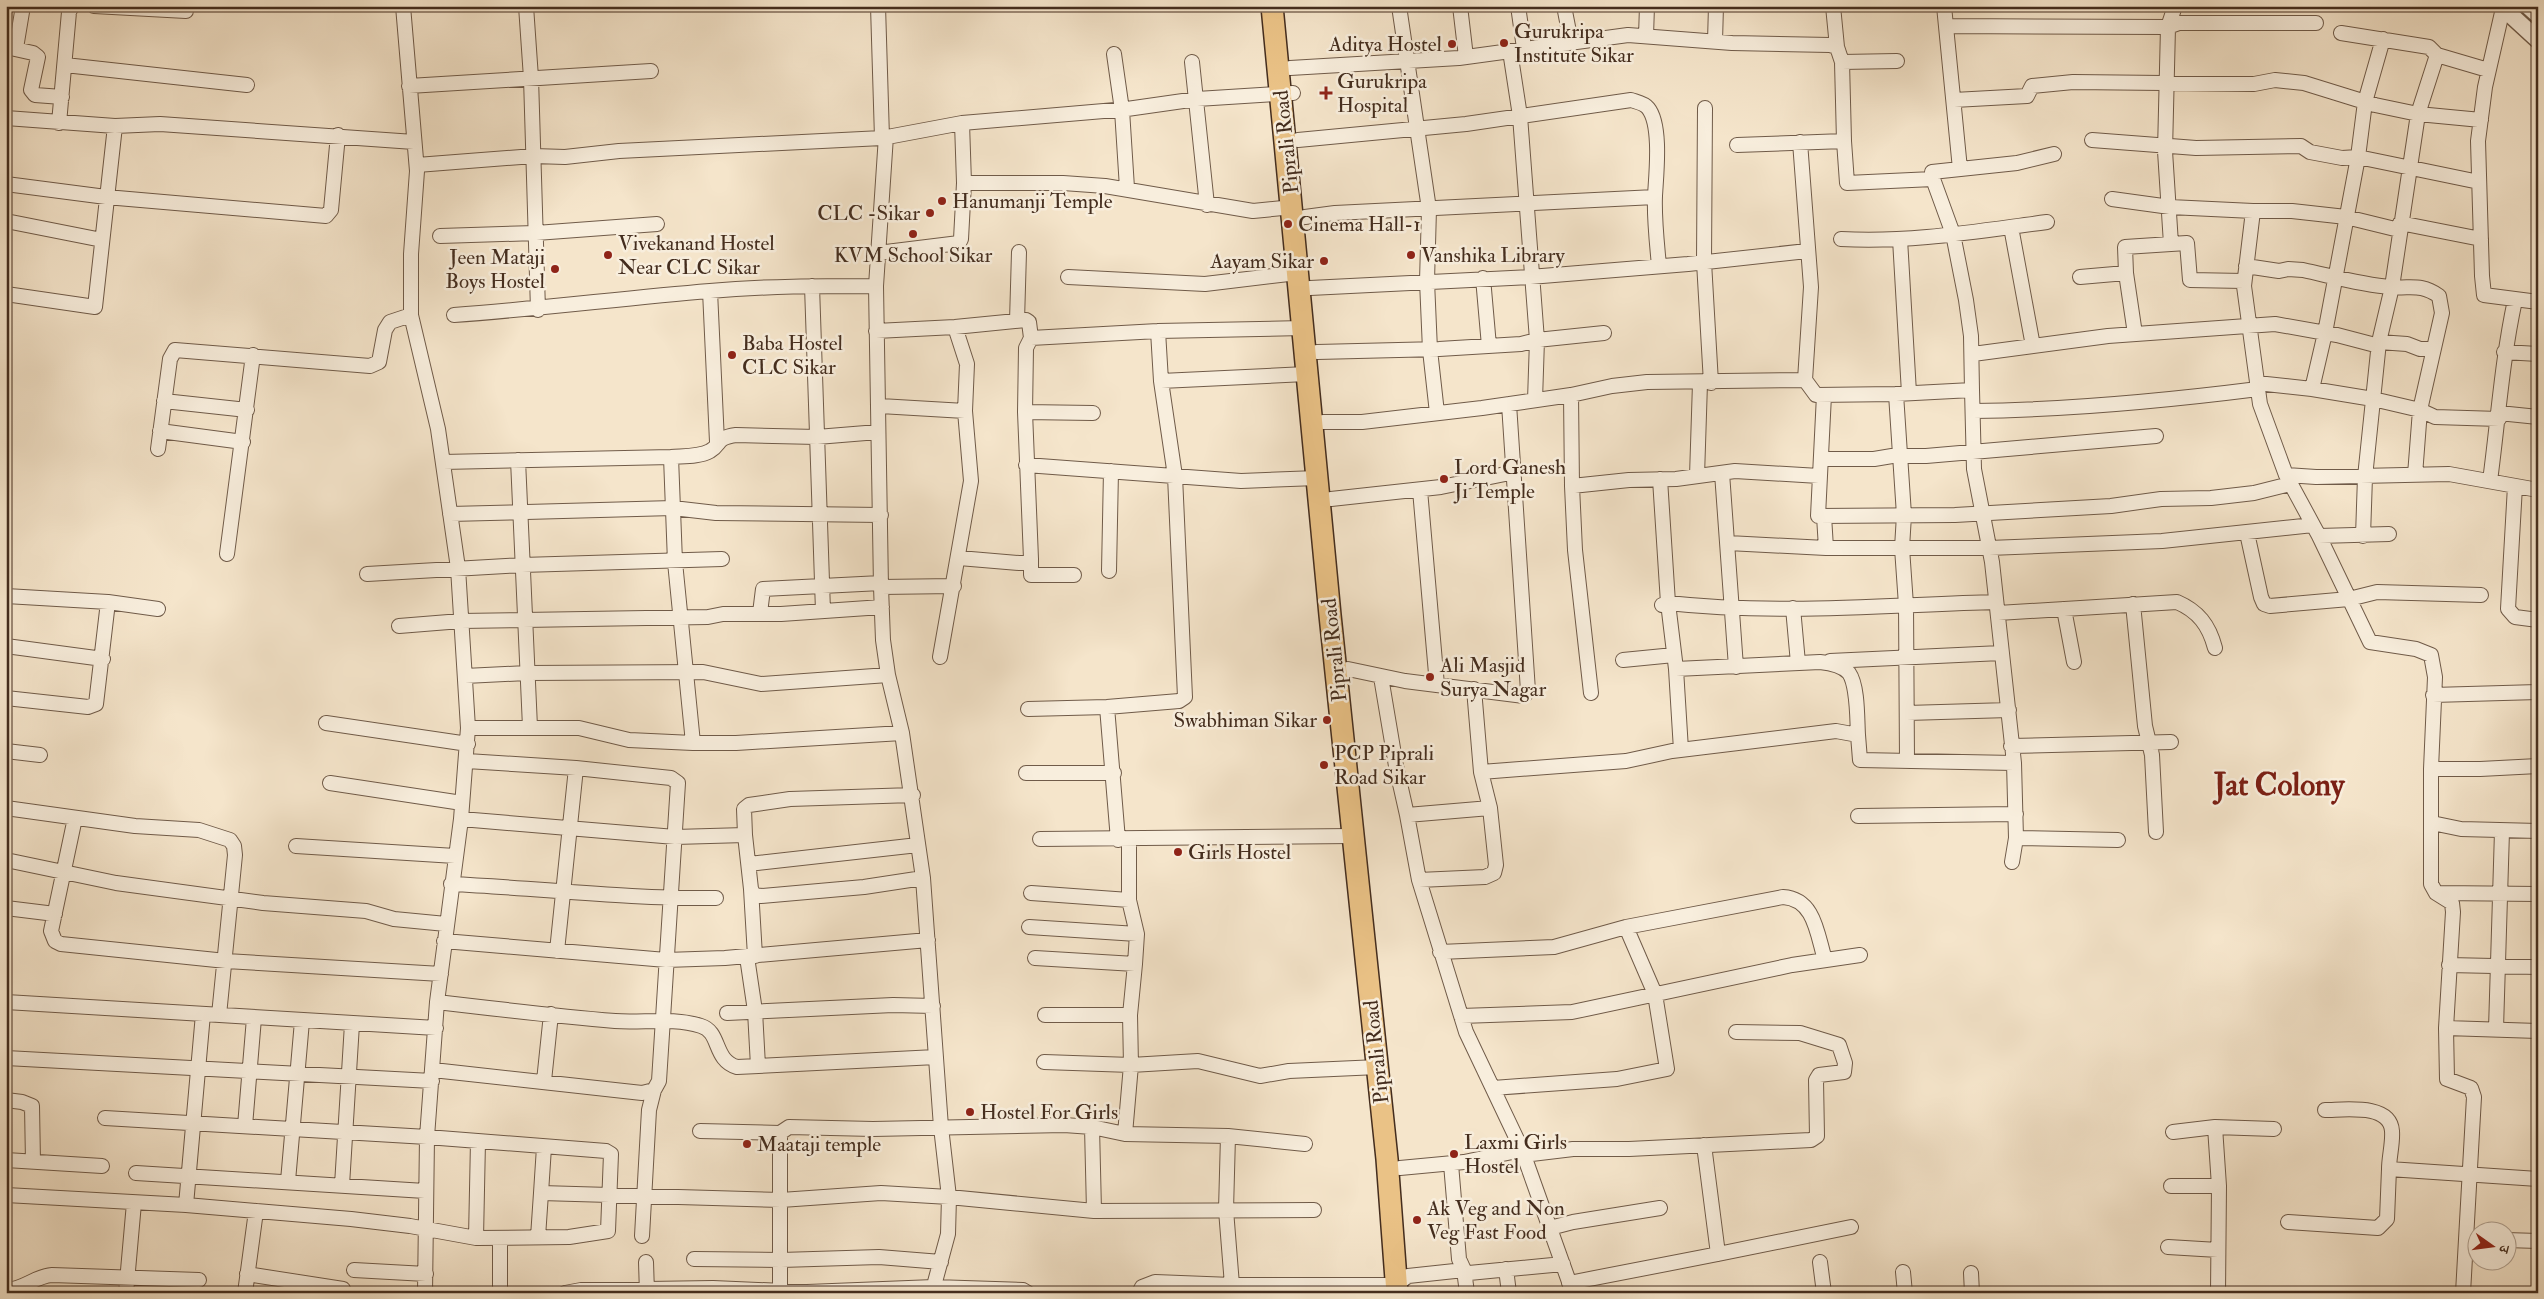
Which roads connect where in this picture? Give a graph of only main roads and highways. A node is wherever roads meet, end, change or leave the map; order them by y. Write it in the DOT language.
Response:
graph roads {
  1 [pos="1272,6"];
  2 [pos="1286,6"];
  3 [pos="1287,93"];
  4 [pos="1299,212"];
  5 [pos="1304,280"];
  6 [pos="1403,1287"];
  1 -- 3 [label="main road, Piprali Road"];
  2 -- 3 [label="main road"];
  3 -- 4 [label="main road, Piprali Road"];
  3 -- 4 [label="main road"];
  4 -- 5 [label="main road"];
  5 -- 6 [label="main road, Piprali Road"];
  5 -- 6 [label="main road"];
}
